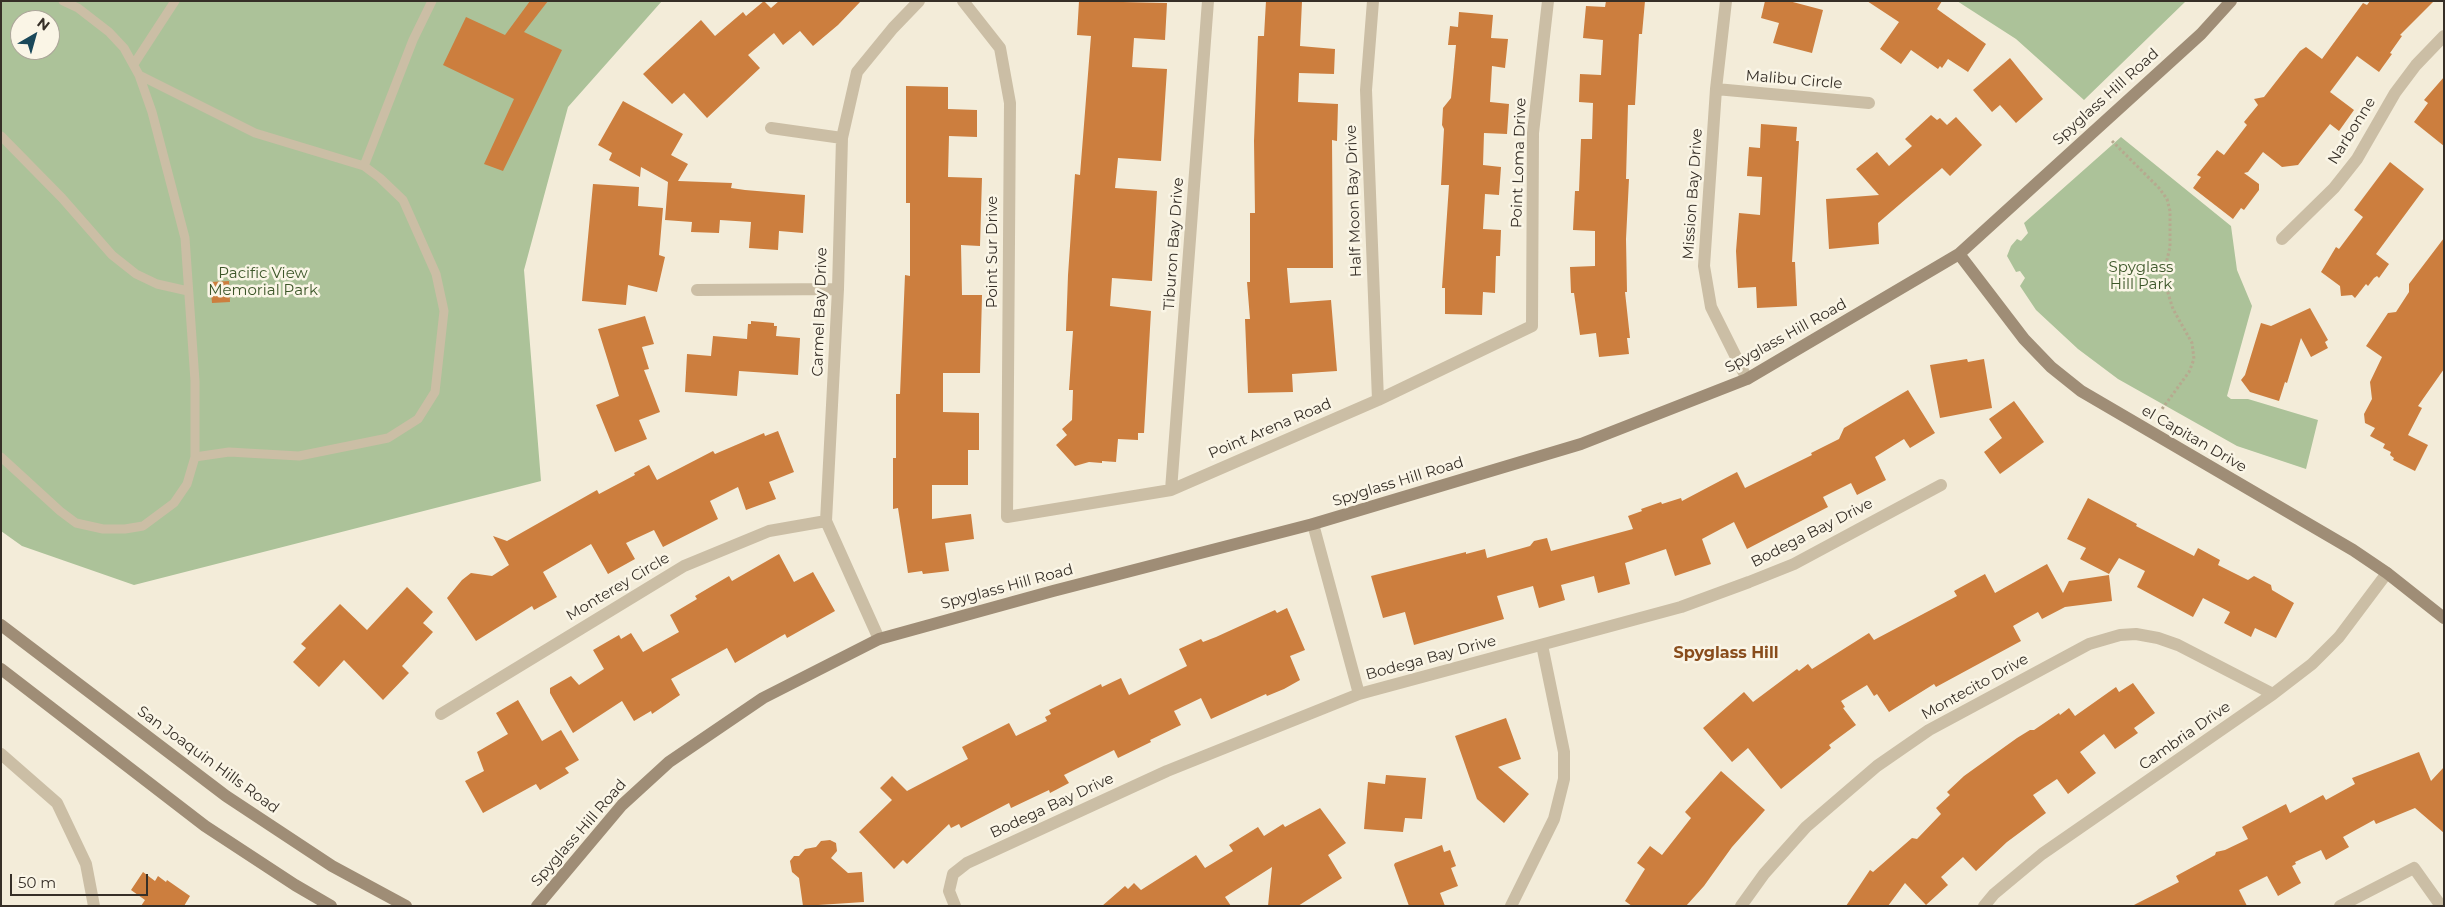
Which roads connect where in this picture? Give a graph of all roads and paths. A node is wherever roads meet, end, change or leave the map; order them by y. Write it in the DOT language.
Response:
graph roads {
  1 [pos="63,1"];
  2 [pos="174,1"];
  3 [pos="432,1"];
  4 [pos="919,1"];
  5 [pos="963,1"];
  6 [pos="1208,1"];
  7 [pos="1372,1"];
  8 [pos="1548,1"];
  9 [pos="1726,1"];
  10 [pos="2230,1"];
  11 [pos="2444,36"];
  12 [pos="134,64"];
  13 [pos="139,75"];
  14 [pos="1716,89"];
  15 [pos="1869,103"];
  16 [pos="771,128"];
  17 [pos="1,136"];
  18 [pos="842,138"];
  19 [pos="2112,141"];
  20 [pos="364,166"];
  21 [pos="2282,240"];
  22 [pos="1958,254"];
  23 [pos="838,289"];
  24 [pos="188,290"];
  25 [pos="698,290"];
  26 [pos="1532,326"];
  27 [pos="1748,380"];
  28 [pos="1378,400"];
  29 [pos="2162,409"];
  30 [pos="1,457"];
  31 [pos="195,457"];
  32 [pos="1940,485"];
  33 [pos="1171,490"];
  34 [pos="1007,517"];
  35 [pos="826,521"];
  36 [pos="1313,524"];
  37 [pos="2387,573"];
  38 [pos="2444,618"];
  39 [pos="1,625"];
  40 [pos="879,639"];
  41 [pos="1542,645"];
  42 [pos="1,669"];
  43 [pos="1359,694"];
  44 [pos="2273,694"];
  45 [pos="442,714"];
  46 [pos="1,754"];
  47 [pos="94,906"];
  48 [pos="331,906"];
  49 [pos="406,906"];
  50 [pos="537,906"];
  51 [pos="955,906"];
  52 [pos="1511,906"];
  53 [pos="1741,906"];
  54 [pos="1984,906"];
  55 [pos="2340,906"];
  56 [pos="2441,906"];
  1 -- 12 [label="lane"];
  2 -- 12 [label="lane"];
  3 -- 20 [label="lane"];
  4 -- 18 [label="street, Carmel Bay Drive"];
  5 -- 34 [label="street, Point Sur Drive"];
  6 -- 33 [label="street, Tiburon Bay Drive"];
  7 -- 28 [label="street, Half Moon Bay Drive"];
  8 -- 26 [label="street, Point Loma Drive"];
  9 -- 14 [label="street, Mission Bay Drive"];
  10 -- 22 [label="main road, Spyglass Hill Road"];
  11 -- 21 [label="street, Narbonne"];
  12 -- 13 [label="lane"];
  13 -- 20 [label="lane"];
  13 -- 24 [label="lane"];
  14 -- 15 [label="street, Malibu Circle"];
  14 -- 27 [label="street, Mission Bay Drive"];
  16 -- 18 [label="street"];
  17 -- 24 [label="lane"];
  18 -- 23 [label="street, Carmel Bay Drive"];
  19 -- 29 [label="path"];
  20 -- 31 [label="lane"];
  22 -- 27 [label="main road, Spyglass Hill Road"];
  22 -- 37 [label="main road, el Capitan Drive"];
  23 -- 25 [label="street"];
  23 -- 35 [label="street, Carmel Bay Drive"];
  24 -- 31 [label="lane"];
  26 -- 28 [label="street, Point Arena Road"];
  27 -- 36 [label="main road, Spyglass Hill Road"];
  28 -- 33 [label="street, Point Arena Road"];
  30 -- 31 [label="lane"];
  32 -- 41 [label="street, Bodega Bay Drive"];
  33 -- 34 [label="street, Point Arena Road"];
  35 -- 40 [label="street, Carmel Bay Drive"];
  35 -- 45 [label="street, Monterey Circle"];
  36 -- 40 [label="main road, Spyglass Hill Road"];
  36 -- 43 [label="street"];
  37 -- 38 [label="main road, el Capitan Drive"];
  37 -- 44 [label="street, Cambria Drive"];
  39 -- 49 [label="main road, San Joaquin Hills Road"];
  40 -- 50 [label="main road, Spyglass Hill Road"];
  41 -- 43 [label="street, Bodega Bay Drive"];
  41 -- 52 [label="street"];
  42 -- 48 [label="main road"];
  43 -- 51 [label="street, Bodega Bay Drive"];
  44 -- 53 [label="street, Montecito Drive"];
  44 -- 54 [label="street, Cambria Drive"];
  46 -- 47 [label="street"];
  55 -- 56 [label="street"];
}
